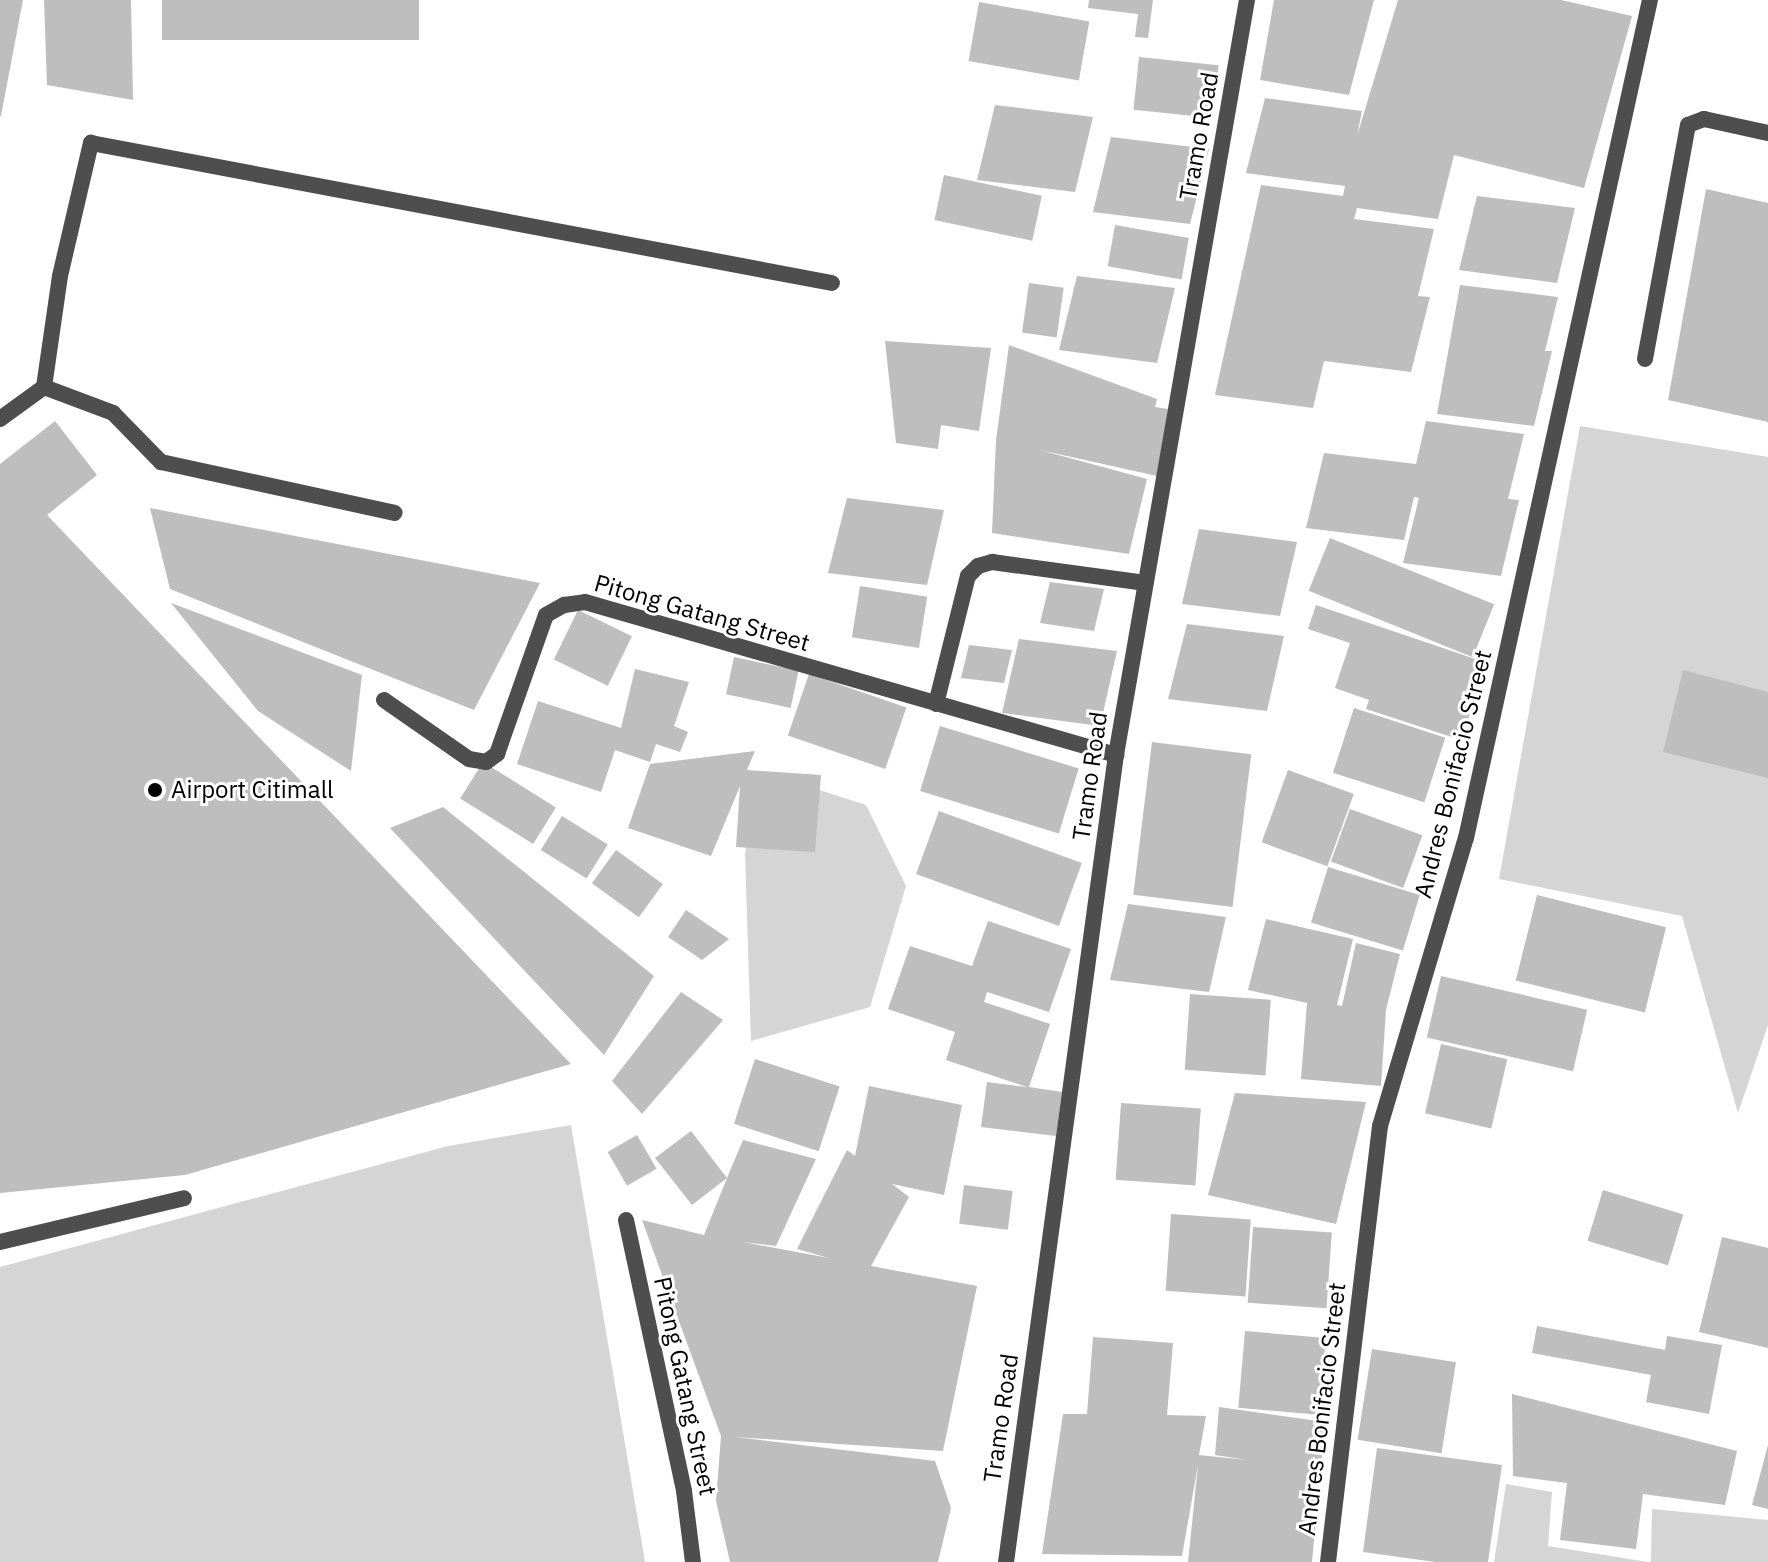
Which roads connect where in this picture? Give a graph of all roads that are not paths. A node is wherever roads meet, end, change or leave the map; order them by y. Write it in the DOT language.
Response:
graph roads {
  1 [pos="1247,0"];
  2 [pos="1650,0"];
  3 [pos="1768,133"];
  4 [pos="832,283"];
  5 [pos="1645,359"];
  6 [pos="44,387"];
  7 [pos="0,419"];
  8 [pos="395,513"];
  9 [pos="1146,583"];
  10 [pos="384,700"];
  11 [pos="936,704"];
  12 [pos="1116,755"];
  13 [pos="184,1198"];
  14 [pos="626,1220"];
  15 [pos="0,1242"];
  16 [pos="693,1562"];
  17 [pos="1006,1562"];
  18 [pos="1328,1562"];
  1 -- 9 [label="street, Tramo Road"];
  2 -- 18 [label="street, Andres Bonifacio Street"];
  3 -- 5 [label="street"];
  4 -- 6 [label="street"];
  6 -- 7 [label="street"];
  6 -- 8 [label="street"];
  9 -- 11 [label="street"];
  9 -- 12 [label="street, Tramo Road"];
  10 -- 11 [label="street, Pitong Gatang Street"];
  11 -- 12 [label="street, Pitong Gatang Street"];
  12 -- 17 [label="street, Tramo Road"];
  13 -- 15 [label="street"];
  14 -- 16 [label="street, Pitong Gatang Street"];
}
